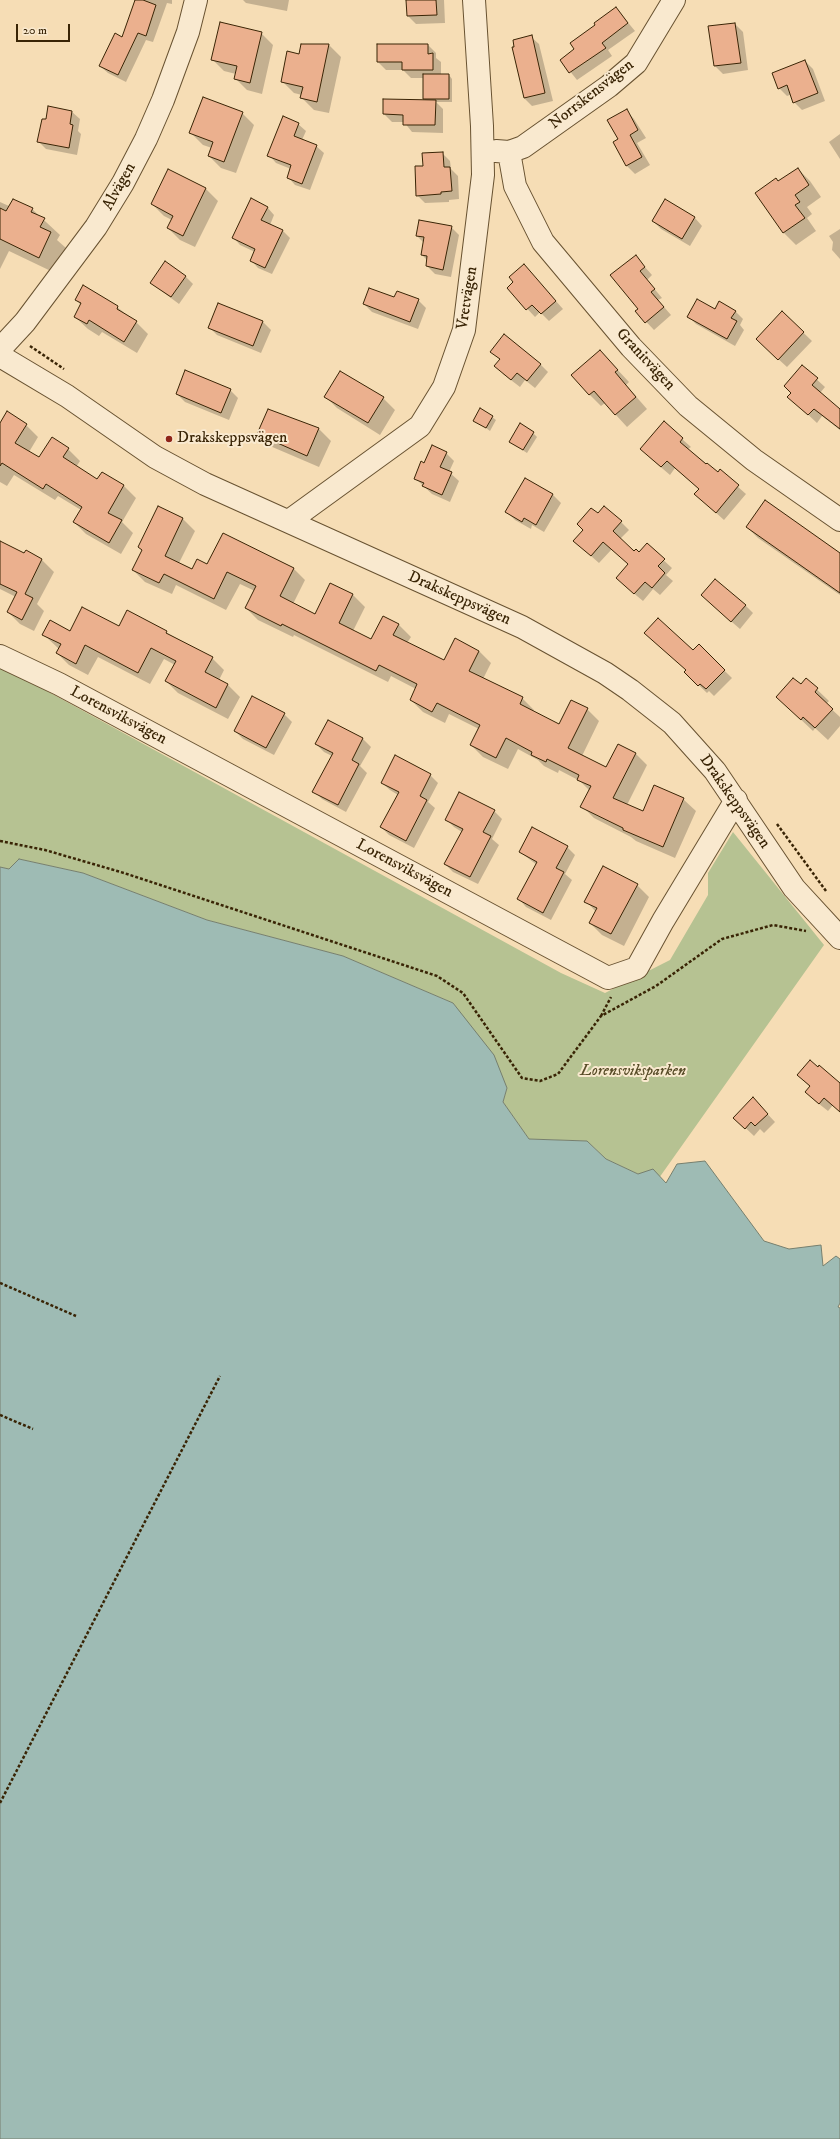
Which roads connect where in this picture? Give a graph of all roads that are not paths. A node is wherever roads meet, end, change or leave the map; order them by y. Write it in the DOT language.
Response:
graph roads {
  1 [pos="196,0"];
  2 [pos="474,0"];
  3 [pos="674,0"];
  4 [pos="483,150"];
  5 [pos="509,152"];
  6 [pos="0,349"];
  7 [pos="0,356"];
  8 [pos="289,520"];
  9 [pos="840,520"];
  10 [pos="0,656"];
  11 [pos="736,800"];
  12 [pos="840,937"];
  1 -- 6 [label="street, Alvägen"];
  2 -- 4 [label="street, Vretvägen"];
  3 -- 5 [label="street, Norrskensvägen"];
  4 -- 5 [label="street, Norrskensvägen"];
  4 -- 8 [label="street, Vretvägen"];
  5 -- 9 [label="street, Granitvägen"];
  7 -- 8 [label="street, Drakskeppsvägen"];
  8 -- 11 [label="street, Drakskeppsvägen"];
  10 -- 11 [label="street, Lorensviksvägen"];
  11 -- 12 [label="street, Drakskeppsvägen"];
}
